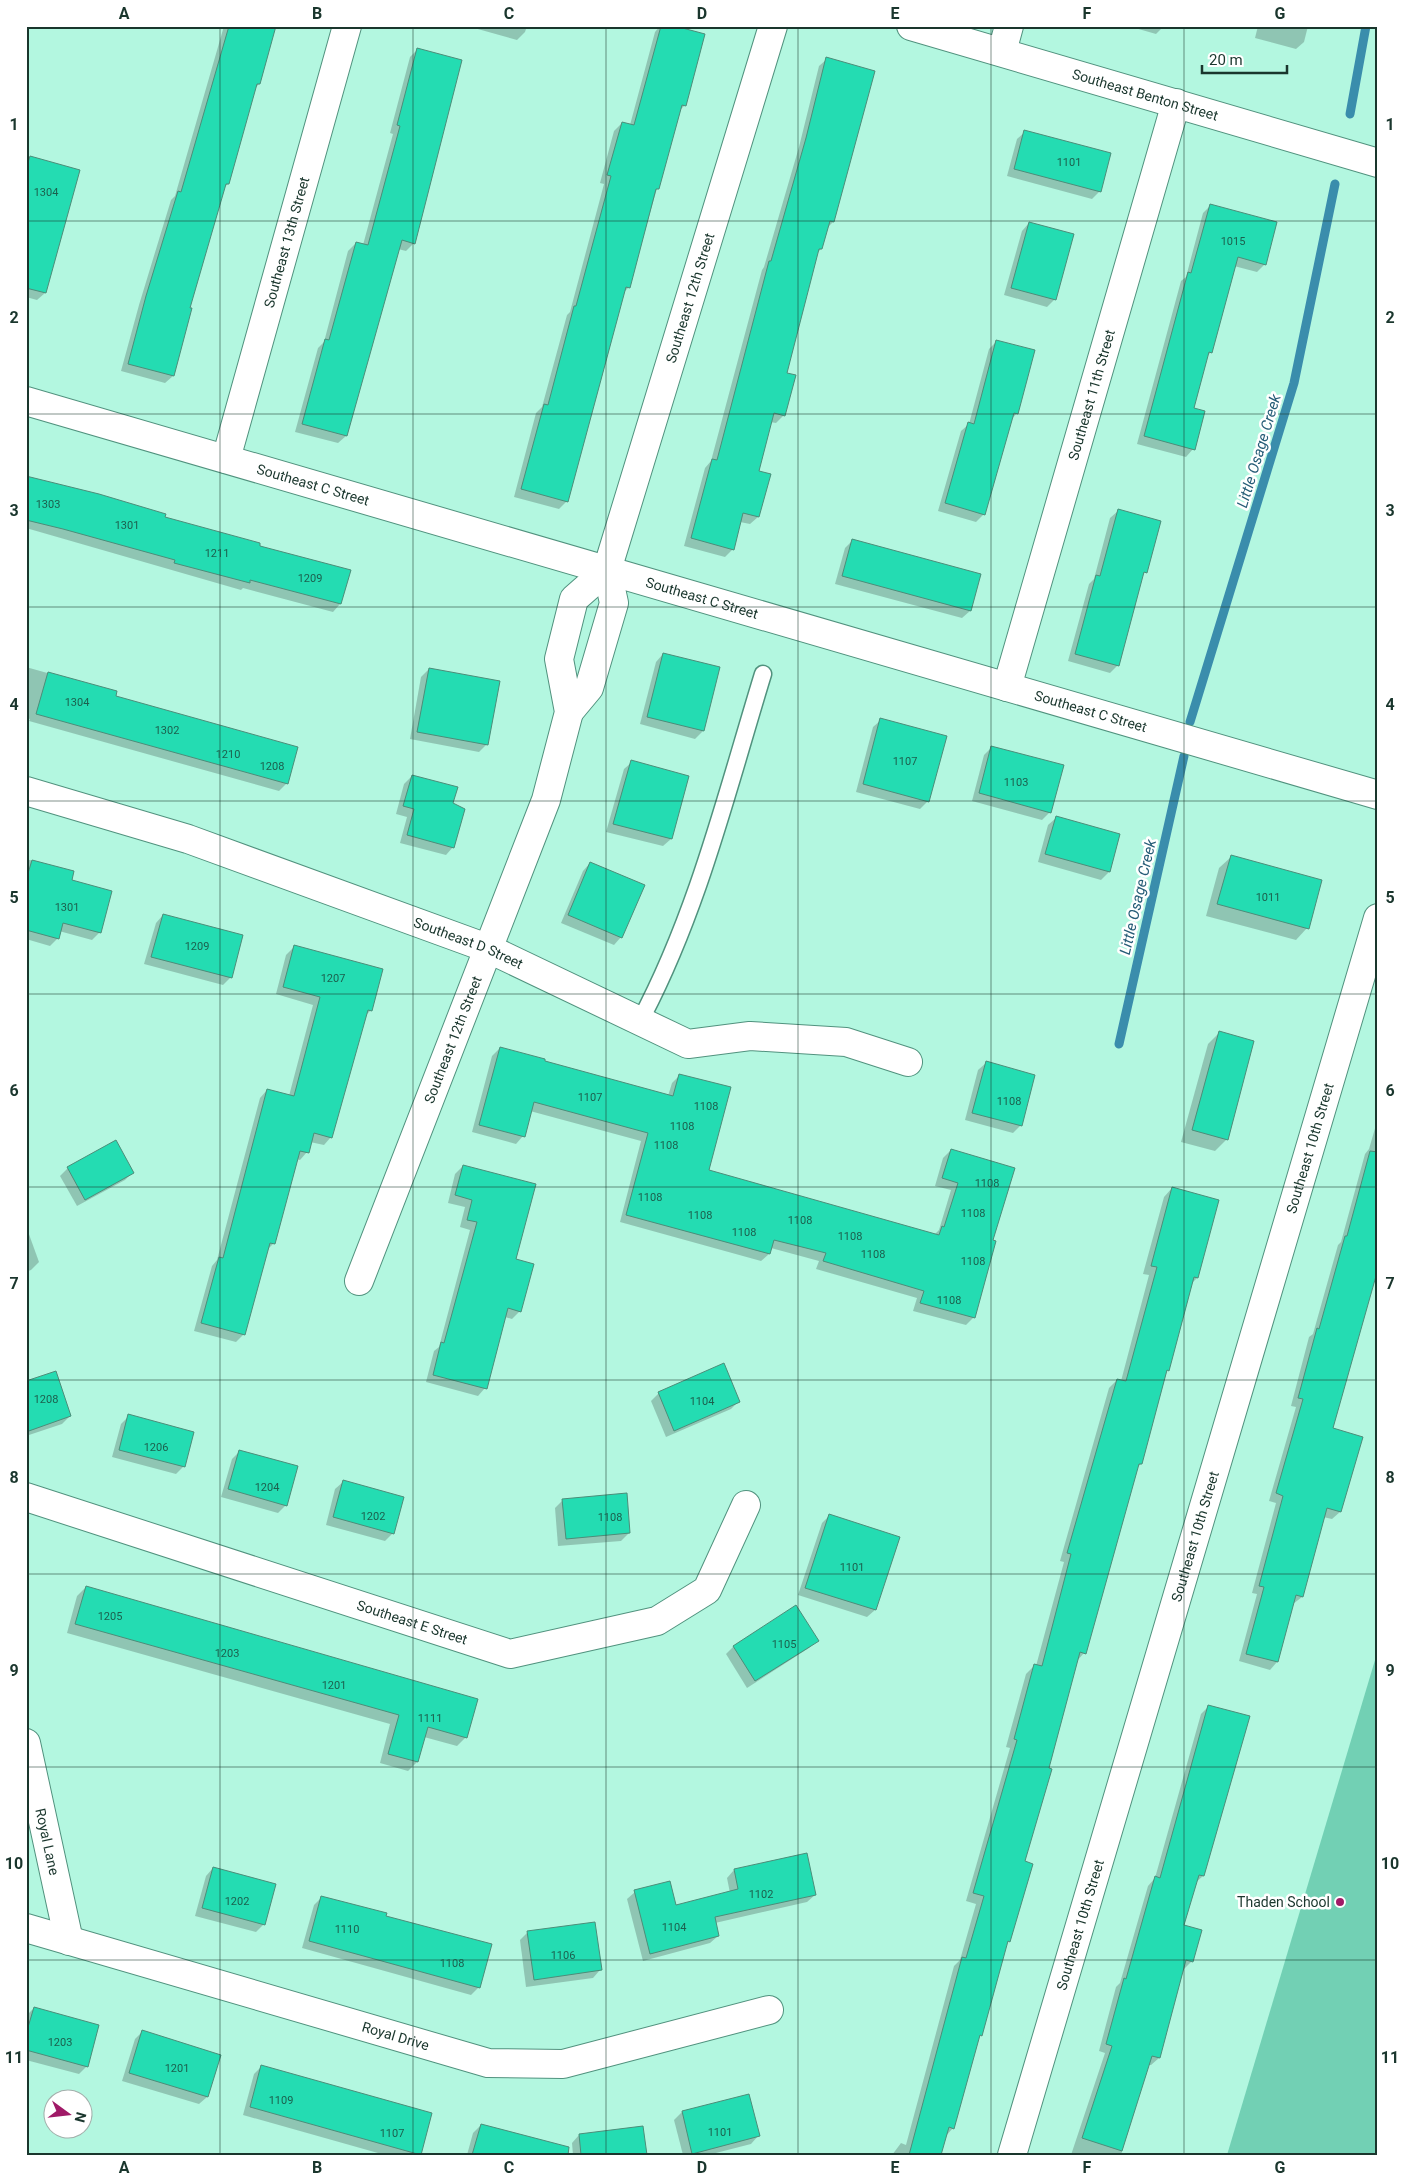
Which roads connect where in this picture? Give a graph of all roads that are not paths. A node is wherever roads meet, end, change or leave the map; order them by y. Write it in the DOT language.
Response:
graph roads {
  1 [pos="348,26"];
  2 [pos="773,26"];
  3 [pos="912,26"];
  4 [pos="1009,26"];
  5 [pos="1002,52"];
  6 [pos="1176,104"];
  7 [pos="1378,162"];
  8 [pos="26,401"];
  9 [pos="226,459"];
  10 [pos="607,570"];
  11 [pos="763,674"];
  12 [pos="1007,687"];
  13 [pos="569,712"];
  14 [pos="26,791"];
  15 [pos="1378,795"];
  16 [pos="1378,918"];
  17 [pos="487,948"];
  18 [pos="640,1021"];
  19 [pos="908,1062"];
  20 [pos="359,1281"];
  21 [pos="26,1497"];
  22 [pos="746,1505"];
  23 [pos="26,1743"];
  24 [pos="26,1928"];
  25 [pos="69,1940"];
  26 [pos="769,2010"];
  27 [pos="1012,2155"];
  1 -- 9 [label="street, Southeast 13th Street"];
  2 -- 10 [label="street, Southeast 12th Street"];
  3 -- 5 [label="street, Southeast Benton Street"];
  4 -- 5 [label="street"];
  5 -- 6 [label="street, Southeast Benton Street"];
  6 -- 7 [label="street, Southeast Benton Street"];
  6 -- 12 [label="street, Southeast 11th Street"];
  8 -- 9 [label="street, Southeast C Street"];
  9 -- 10 [label="street, Southeast C Street"];
  10 -- 12 [label="street, Southeast C Street"];
  10 -- 13 [label="street, Southeast 12th Street"];
  10 -- 13 [label="street, Southeast 12th Street"];
  11 -- 18 [label="lane"];
  12 -- 15 [label="street, Southeast C Street"];
  13 -- 17 [label="street, Southeast 12th Street"];
  14 -- 17 [label="street, Southeast D Street"];
  16 -- 27 [label="street, Southeast 10th Street"];
  17 -- 18 [label="street, Southeast D Street"];
  17 -- 20 [label="street, Southeast 12th Street"];
  18 -- 19 [label="street, Southeast D Street"];
  21 -- 22 [label="street, Southeast E Street"];
  23 -- 25 [label="street, Royal Lane"];
  24 -- 25 [label="street, Royal Drive"];
  25 -- 26 [label="street, Royal Drive"];
}
